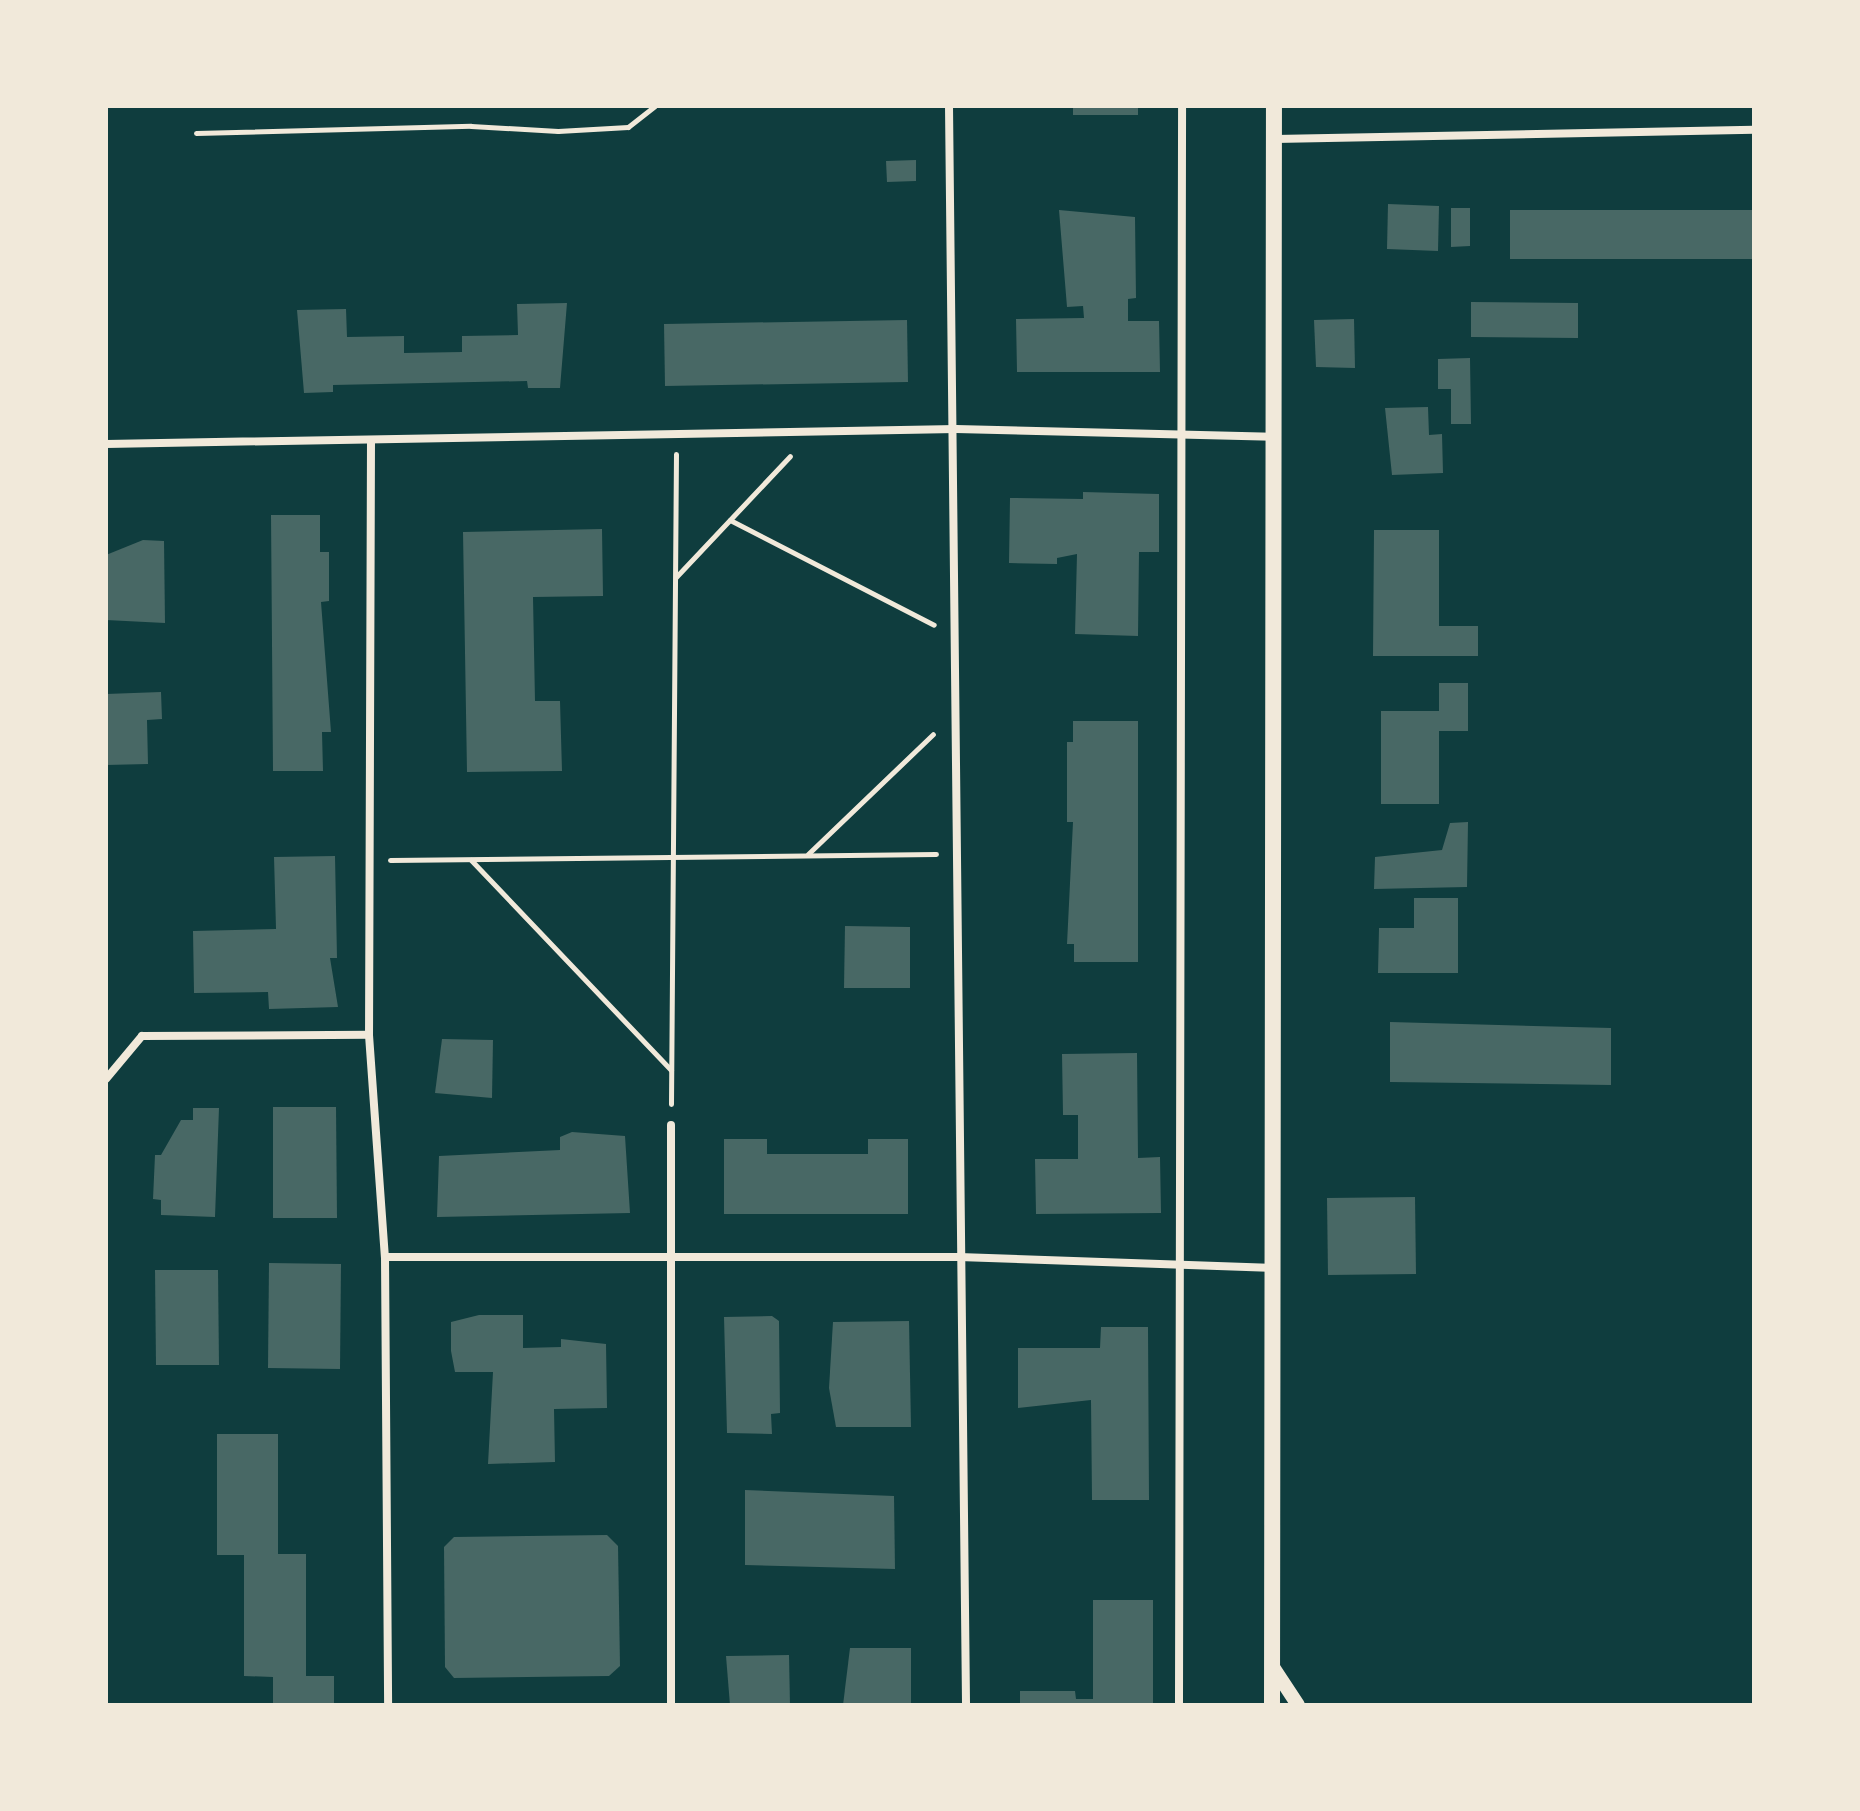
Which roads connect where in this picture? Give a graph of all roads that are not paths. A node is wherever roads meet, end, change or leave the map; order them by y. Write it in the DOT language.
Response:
graph roads {
  1 [pos="949,106"];
  2 [pos="1182,106"];
  3 [pos="1274,106"];
  4 [pos="1754,130"];
  5 [pos="1275,139"];
  6 [pos="956,429"];
  7 [pos="1182,435"];
  8 [pos="1276,438"];
  9 [pos="371,440"];
  10 [pos="106,444"];
  11 [pos="369,1035"];
  12 [pos="106,1079"];
  13 [pos="671,1125"];
  14 [pos="668,1255"];
  15 [pos="385,1257"];
  16 [pos="959,1257"];
  17 [pos="1180,1268"];
  18 [pos="1268,1268"];
  19 [pos="1273,1667"];
  20 [pos="388,1705"];
  21 [pos="671,1705"];
  22 [pos="966,1705"];
  23 [pos="1179,1705"];
  24 [pos="1272,1705"];
  25 [pos="1298,1705"];
  1 -- 6 [label="street"];
  2 -- 7 [label="street"];
  3 -- 5 [label="main road"];
  4 -- 5 [label="street"];
  5 -- 8 [label="main road"];
  6 -- 7 [label="street"];
  6 -- 9 [label="street"];
  6 -- 16 [label="street"];
  7 -- 8 [label="street"];
  7 -- 17 [label="street"];
  8 -- 18 [label="main road"];
  9 -- 10 [label="street"];
  9 -- 11 [label="street"];
  11 -- 12 [label="street"];
  11 -- 15 [label="street"];
  13 -- 14 [label="street"];
  14 -- 15 [label="street"];
  14 -- 16 [label="street"];
  14 -- 21 [label="street"];
  15 -- 20 [label="street"];
  16 -- 17 [label="street"];
  16 -- 22 [label="street"];
  17 -- 18 [label="street"];
  17 -- 23 [label="street"];
  18 -- 19 [label="main road"];
  19 -- 24 [label="main road"];
  19 -- 25 [label="street"];
}
